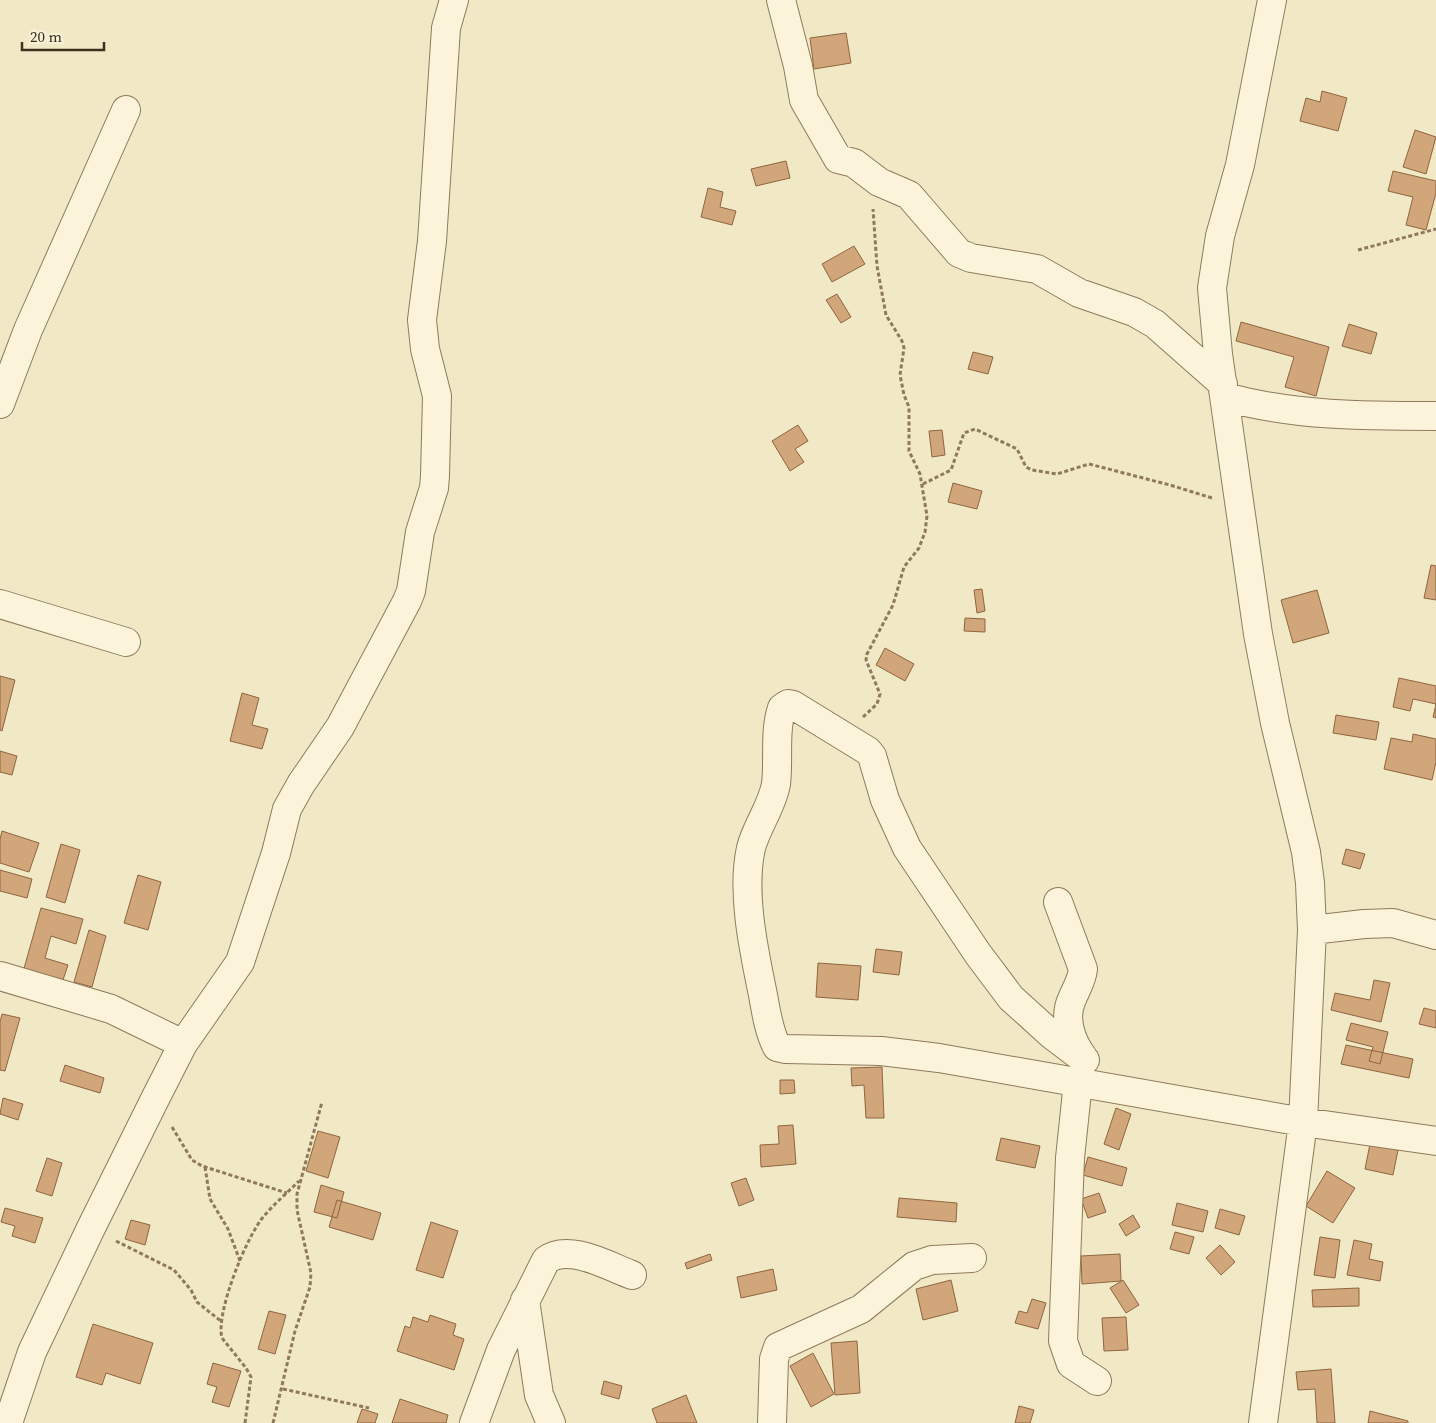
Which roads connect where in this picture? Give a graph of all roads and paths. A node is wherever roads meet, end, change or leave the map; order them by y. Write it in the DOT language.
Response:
graph roads {
  1 [pos="454,0"];
  2 [pos="781,0"];
  3 [pos="1272,0"];
  4 [pos="126,110"];
  5 [pos="872,176"];
  6 [pos="1436,229"];
  7 [pos="1358,250"];
  8 [pos="1224,390"];
  9 [pos="0,404"];
  10 [pos="1436,416"];
  11 [pos="923,484"];
  12 [pos="1243,527"];
  13 [pos="0,604"];
  14 [pos="126,642"];
  15 [pos="862,747"];
  16 [pos="1058,902"];
  17 [pos="1312,930"];
  18 [pos="1436,935"];
  19 [pos="0,976"];
  20 [pos="183,1044"];
  21 [pos="1088,1076"];
  22 [pos="156,1097"];
  23 [pos="322,1102"];
  24 [pos="1303,1122"];
  25 [pos="1436,1140"];
  26 [pos="205,1167"];
  27 [pos="300,1181"];
  28 [pos="287,1193"];
  29 [pos="90,1230"];
  30 [pos="972,1258"];
  31 [pos="240,1262"];
  32 [pos="632,1275"];
  33 [pos="526,1300"];
  34 [pos="222,1322"];
  35 [pos="1097,1380"];
  36 [pos="282,1389"];
  37 [pos="369,1408"];
  38 [pos="8,1423"];
  39 [pos="245,1423"];
  40 [pos="273,1423"];
  41 [pos="474,1423"];
  42 [pos="551,1423"];
  43 [pos="772,1423"];
  44 [pos="1263,1423"];
  1 -- 20 [label="street"];
  2 -- 5 [label="street"];
  3 -- 8 [label="street"];
  4 -- 9 [label="street"];
  5 -- 8 [label="street"];
  5 -- 11 [label="path"];
  6 -- 7 [label="path"];
  8 -- 10 [label="street"];
  8 -- 12 [label="street"];
  11 -- 12 [label="path"];
  11 -- 15 [label="path"];
  12 -- 17 [label="street"];
  13 -- 14 [label="street"];
  15 -- 21 [label="street"];
  15 -- 21 [label="street"];
  16 -- 21 [label="street"];
  17 -- 18 [label="street"];
  17 -- 24 [label="street"];
  19 -- 20 [label="street"];
  20 -- 22 [label="street"];
  21 -- 24 [label="street"];
  21 -- 35 [label="street"];
  22 -- 26 [label="path"];
  22 -- 29 [label="street"];
  23 -- 27 [label="path"];
  24 -- 25 [label="street"];
  24 -- 44 [label="street"];
  26 -- 28 [label="path"];
  26 -- 31 [label="path"];
  27 -- 28 [label="path"];
  27 -- 36 [label="path"];
  28 -- 31 [label="path"];
  29 -- 34 [label="path"];
  29 -- 38 [label="street"];
  30 -- 43 [label="street"];
  31 -- 34 [label="path"];
  32 -- 33 [label="street"];
  33 -- 41 [label="street"];
  33 -- 42 [label="street"];
  34 -- 39 [label="path"];
  36 -- 37 [label="path"];
  36 -- 40 [label="path"];
}
